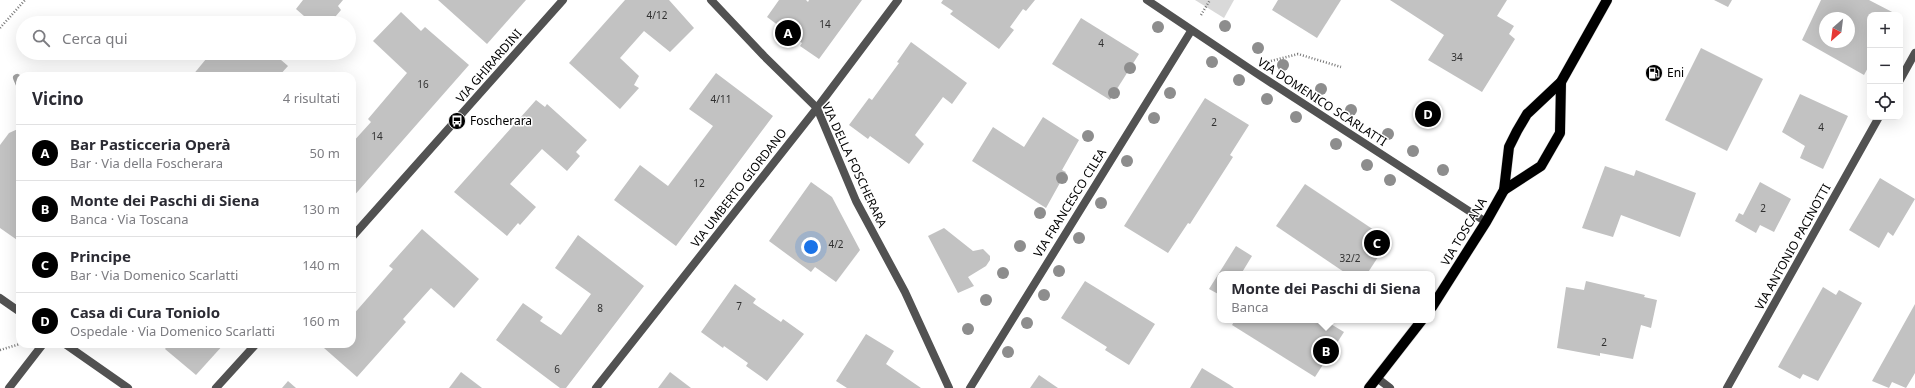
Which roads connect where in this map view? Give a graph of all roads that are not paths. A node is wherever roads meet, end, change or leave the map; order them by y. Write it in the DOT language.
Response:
graph roads {
  1 [pos="563,0"];
  2 [pos="711,0"];
  3 [pos="898,0"];
  4 [pos="1146,0"];
  5 [pos="1607,0"];
  6 [pos="1192,31"];
  7 [pos="1915,53"];
  8 [pos="1903,75"];
  9 [pos="1561,82"];
  10 [pos="817,108"];
  11 [pos="1877,120"];
  12 [pos="1504,190"];
  13 [pos="1486,222"];
  14 [pos="356,233"];
  15 [pos="0,298"];
  16 [pos="1435,302"];
  17 [pos="16,309"];
  18 [pos="1420,323"];
  19 [pos="40,348"];
  20 [pos="71,348"];
  21 [pos="252,348"];
  22 [pos="1377,378"];
  23 [pos="9,388"];
  24 [pos="128,388"];
  25 [pos="216,388"];
  26 [pos="596,388"];
  27 [pos="950,388"];
  28 [pos="970,388"];
  29 [pos="1369,388"];
  30 [pos="1390,388"];
  31 [pos="1727,388"];
  1 -- 14 [label="street, VIA GHIRARDINI"];
  2 -- 10 [label="street, VIA DELLA FOSCHERARA"];
  3 -- 10 [label="street, VIA UMBERTO GIORDANO"];
  4 -- 6 [label="street, VIA DOMENICO SCARLATTI"];
  5 -- 9 [label="main road, VIA TOSCANA"];
  6 -- 13 [label="street, VIA DOMENICO SCARLATTI"];
  6 -- 28 [label="street, VIA FRANCESCO CILEA"];
  7 -- 8 [label="street"];
  9 -- 12 [label="main road, VIA TOSCANA"];
  9 -- 12 [label="main road, VIA TOSCANA"];
  10 -- 26 [label="street, VIA UMBERTO GIORDANO"];
  10 -- 27 [label="street, VIA DELLA FOSCHERARA"];
  11 -- 31 [label="street, VIA ANTONIO PACINOTTI"];
  12 -- 13 [label="main road, VIA TOSCANA"];
  13 -- 16 [label="main road, VIA TOSCANA"];
  15 -- 17 [label="street"];
  18 -- 22 [label="main road"];
  19 -- 23 [label="street"];
  20 -- 24 [label="street"];
  21 -- 25 [label="street"];
  22 -- 29 [label="main road"];
  22 -- 30 [label="street"];
}
